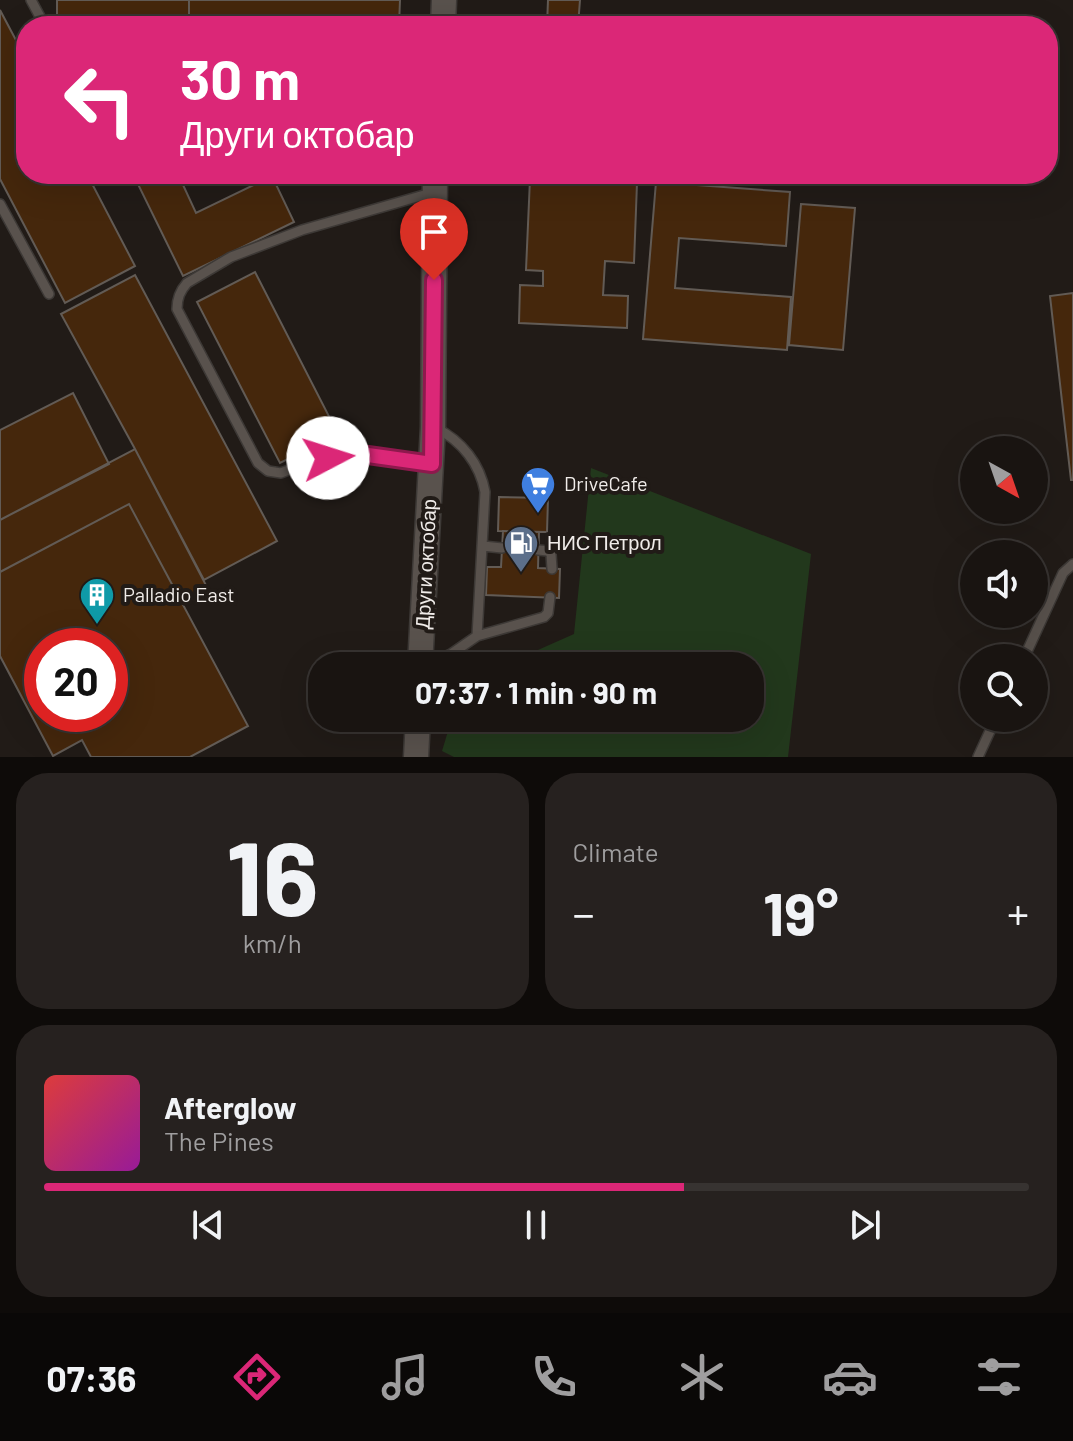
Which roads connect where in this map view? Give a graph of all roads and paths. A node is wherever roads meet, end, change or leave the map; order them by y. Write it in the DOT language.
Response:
graph roads {
  1 [pos="432,184"];
  2 [pos="435,184"];
  3 [pos="0,204"];
  4 [pos="49,294"];
  5 [pos="433,427"];
  6 [pos="432,464"];
  7 [pos="483,546"];
  8 [pos="502,548"];
  9 [pos="538,550"];
  10 [pos="1073,564"];
  11 [pos="552,569"];
  12 [pos="550,597"];
  13 [pos="477,636"];
  14 [pos="1030,644"];
  15 [pos="423,652"];
  16 [pos="454,652"];
  17 [pos="417,732"];
  18 [pos="990,732"];
  19 [pos="416,757"];
  20 [pos="978,757"];
  1 -- 6 [label="lane"];
  2 -- 5 [label="main road, Други октобар"];
  3 -- 4 [label="lane"];
  5 -- 6 [label="main road, Други октобар"];
  5 -- 7 [label="lane"];
  6 -- 15 [label="main road, Други октобар"];
  7 -- 8 [label="lane"];
  7 -- 13 [label="lane"];
  9 -- 11 [label="lane"];
  10 -- 14 [label="lane"];
  12 -- 13 [label="lane"];
  13 -- 16 [label="lane"];
  17 -- 19 [label="main road"];
  18 -- 20 [label="lane"];
}
